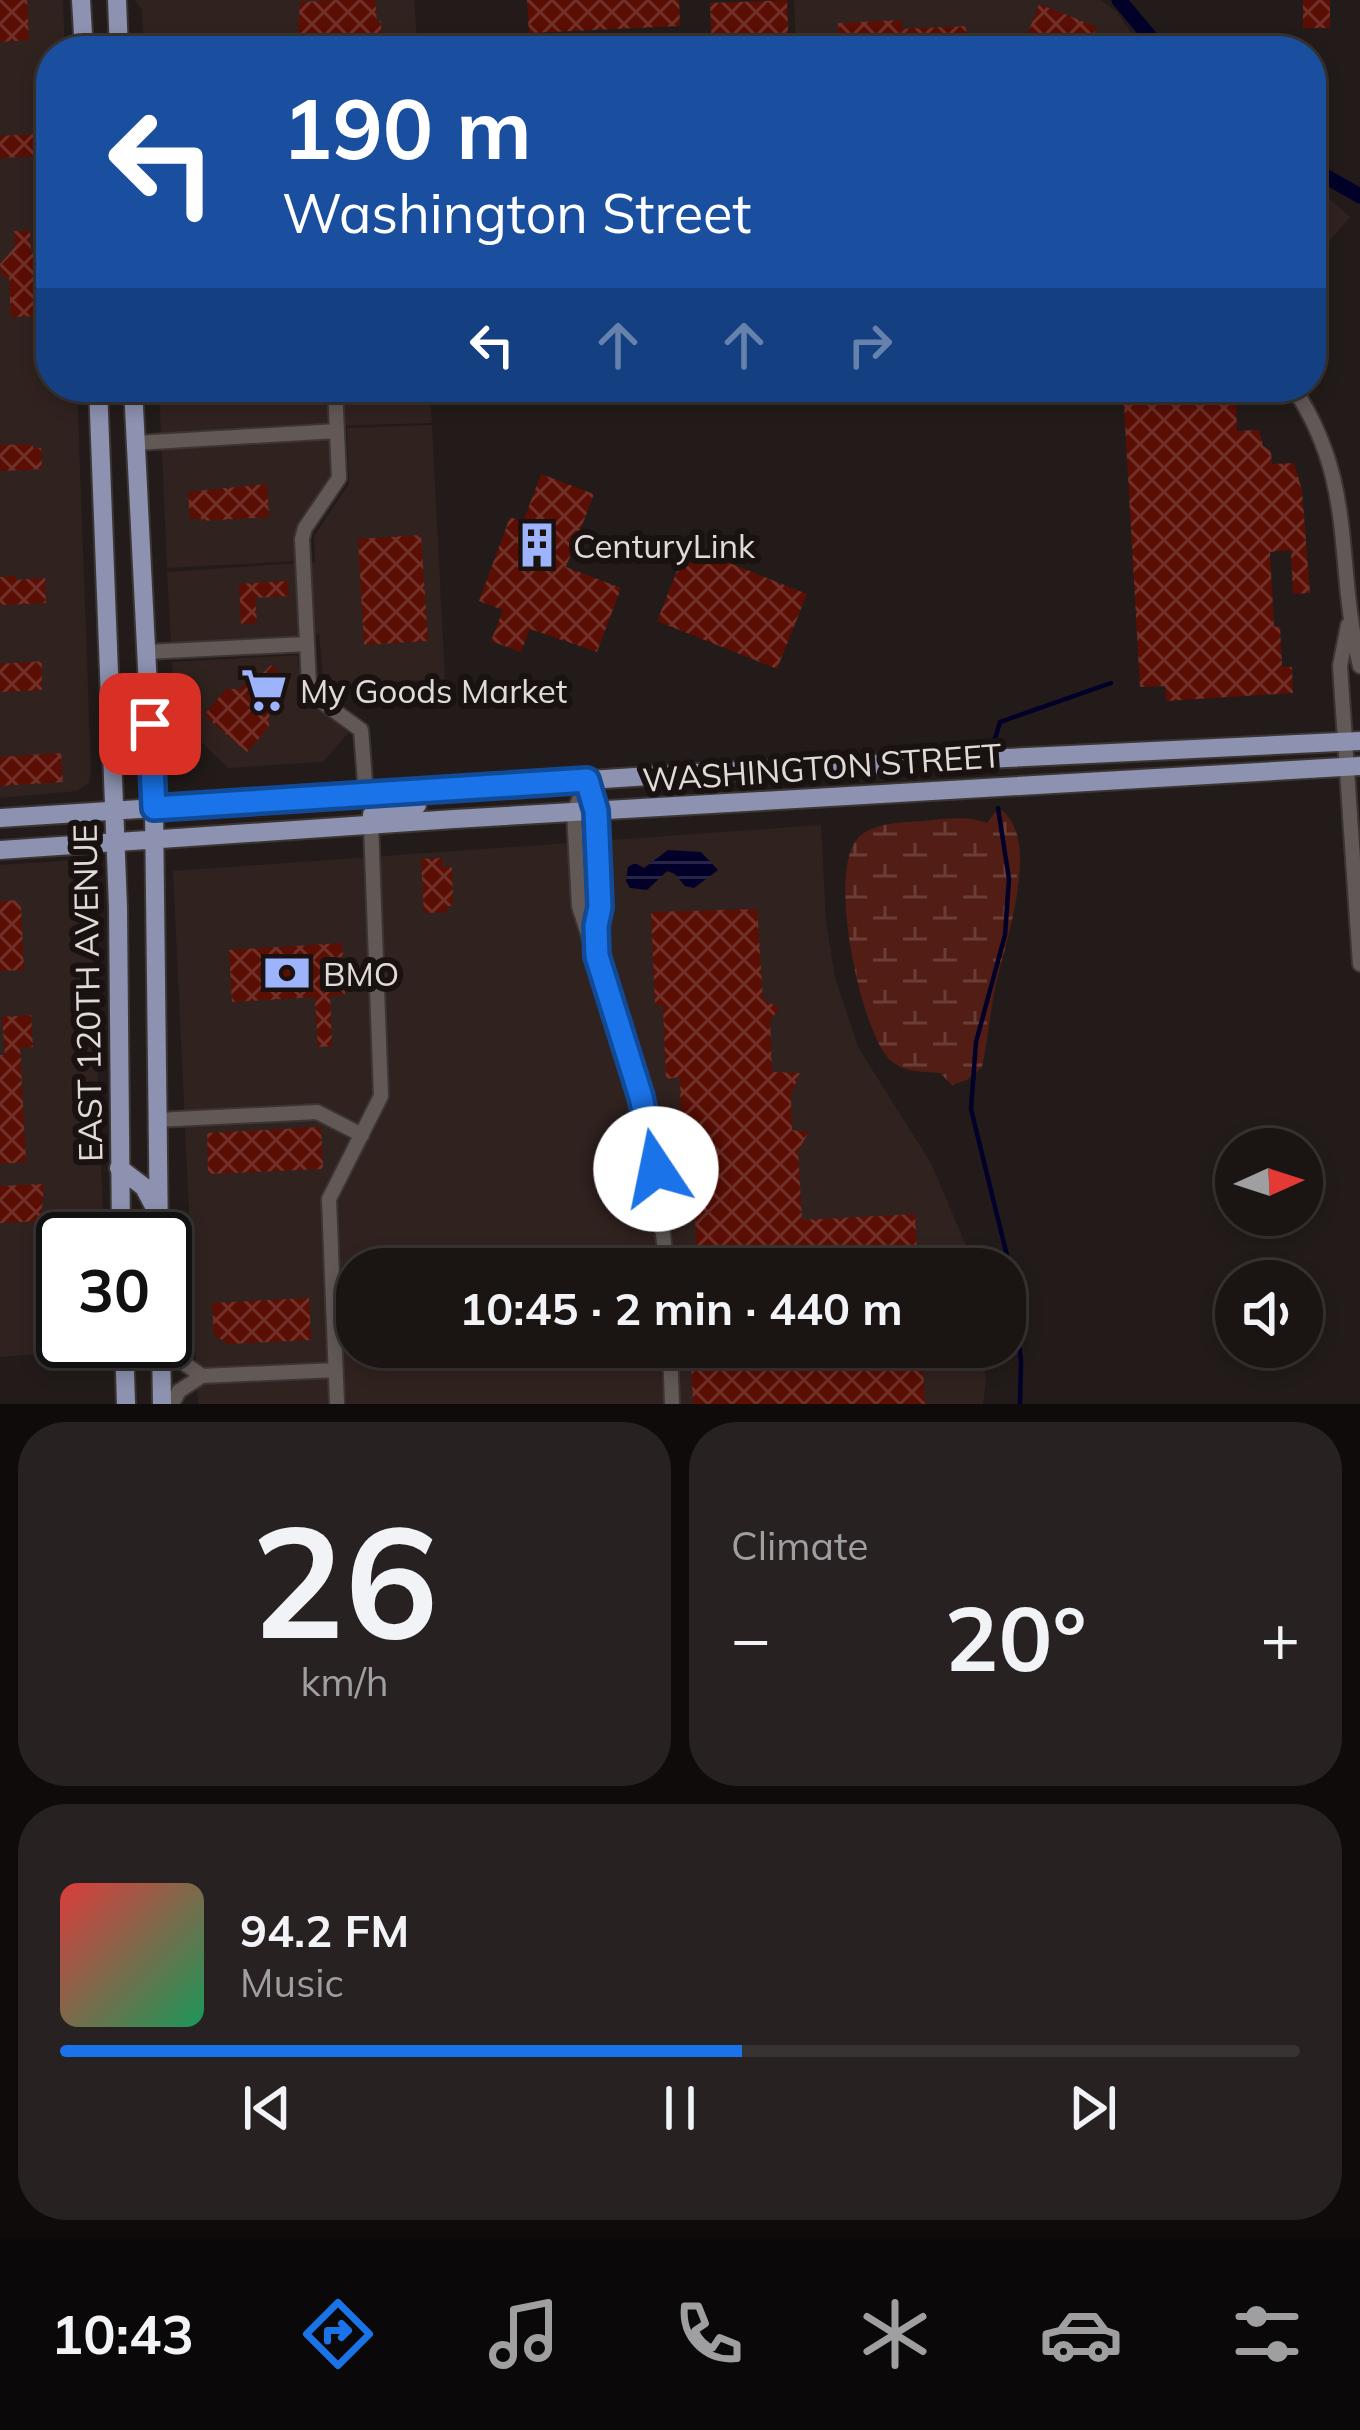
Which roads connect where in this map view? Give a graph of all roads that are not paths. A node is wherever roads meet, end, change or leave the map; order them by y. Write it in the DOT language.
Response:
graph roads {
  1 [pos="82,0"];
  2 [pos="117,0"];
  3 [pos="83,36"];
  4 [pos="118,36"];
  5 [pos="99,402"];
  6 [pos="135,402"];
  7 [pos="336,402"];
  8 [pos="1301,402"];
  9 [pos="337,431"];
  10 [pos="136,443"];
  11 [pos="1348,625"];
  12 [pos="307,644"];
  13 [pos="146,652"];
  14 [pos="1360,666"];
  15 [pos="1352,741"];
  16 [pos="1353,766"];
  17 [pos="587,780"];
  18 [pos="486,788"];
  19 [pos="366,795"];
  20 [pos="154,808"];
  21 [pos="115,810"];
  22 [pos="596,811"];
  23 [pos="574,812"];
  24 [pos="0,818"];
  25 [pos="370,825"];
  26 [pos="155,840"];
  27 [pos="116,842"];
  28 [pos="0,850"];
  29 [pos="597,956"];
  30 [pos="1360,964"];
  31 [pos="157,1120"];
  32 [pos="362,1135"];
  33 [pos="119,1168"];
  34 [pos="120,1212"];
  35 [pos="157,1212"];
  36 [pos="158,1212"];
  37 [pos="665,1248"];
  38 [pos="125,1368"];
  39 [pos="163,1368"];
  40 [pos="191,1368"];
  41 [pos="671,1368"];
  42 [pos="335,1370"];
  43 [pos="202,1376"];
  44 [pos="126,1404"];
  45 [pos="162,1404"];
  46 [pos="172,1404"];
  47 [pos="337,1404"];
  48 [pos="672,1404"];
  1 -- 3 [label="main road"];
  2 -- 4 [label="main road"];
  5 -- 21 [label="main road, EAST 120TH AVENUE"];
  6 -- 10 [label="main road, EAST 120TH AVENUE"];
  7 -- 9 [label="street"];
  8 -- 11 [label="street"];
  9 -- 10 [label="street"];
  9 -- 12 [label="street"];
  10 -- 13 [label="main road, EAST 120TH AVENUE"];
  11 -- 14 [label="street"];
  11 -- 15 [label="street"];
  12 -- 13 [label="street"];
  12 -- 19 [label="street"];
  13 -- 20 [label="main road, EAST 120TH AVENUE"];
  15 -- 16 [label="street"];
  15 -- 17 [label="main road, WASHINGTON STREET"];
  16 -- 22 [label="main road, WASHINGTON STREET"];
  16 -- 30 [label="street"];
  17 -- 18 [label="main road, WASHINGTON STREET"];
  17 -- 22 [label="street"];
  17 -- 23 [label="street"];
  18 -- 19 [label="main road, WASHINGTON STREET"];
  18 -- 25 [label="main road"];
  19 -- 20 [label="main road, WASHINGTON STREET"];
  20 -- 21 [label="main road, WASHINGTON STREET"];
  20 -- 26 [label="main road, EAST 120TH AVENUE"];
  21 -- 24 [label="main road, WASHINGTON STREET"];
  21 -- 27 [label="main road, EAST 120TH AVENUE"];
  22 -- 23 [label="main road, WASHINGTON STREET"];
  22 -- 29 [label="street"];
  23 -- 25 [label="main road, WASHINGTON STREET"];
  23 -- 29 [label="street"];
  25 -- 26 [label="main road, WASHINGTON STREET"];
  25 -- 32 [label="street"];
  26 -- 27 [label="main road, WASHINGTON STREET"];
  26 -- 31 [label="main road, EAST 120TH AVENUE"];
  27 -- 28 [label="main road, WASHINGTON STREET"];
  27 -- 33 [label="main road, EAST 120TH AVENUE"];
  29 -- 37 [label="street"];
  31 -- 32 [label="street"];
  31 -- 36 [label="main road, EAST 120TH AVENUE"];
  32 -- 42 [label="street"];
  33 -- 34 [label="main road, EAST 120TH AVENUE"];
  33 -- 35 [label="main road"];
  38 -- 44 [label="main road"];
  39 -- 45 [label="main road"];
  40 -- 43 [label="street"];
  41 -- 48 [label="street"];
  42 -- 43 [label="street"];
  42 -- 47 [label="street"];
  43 -- 46 [label="street"];
}
